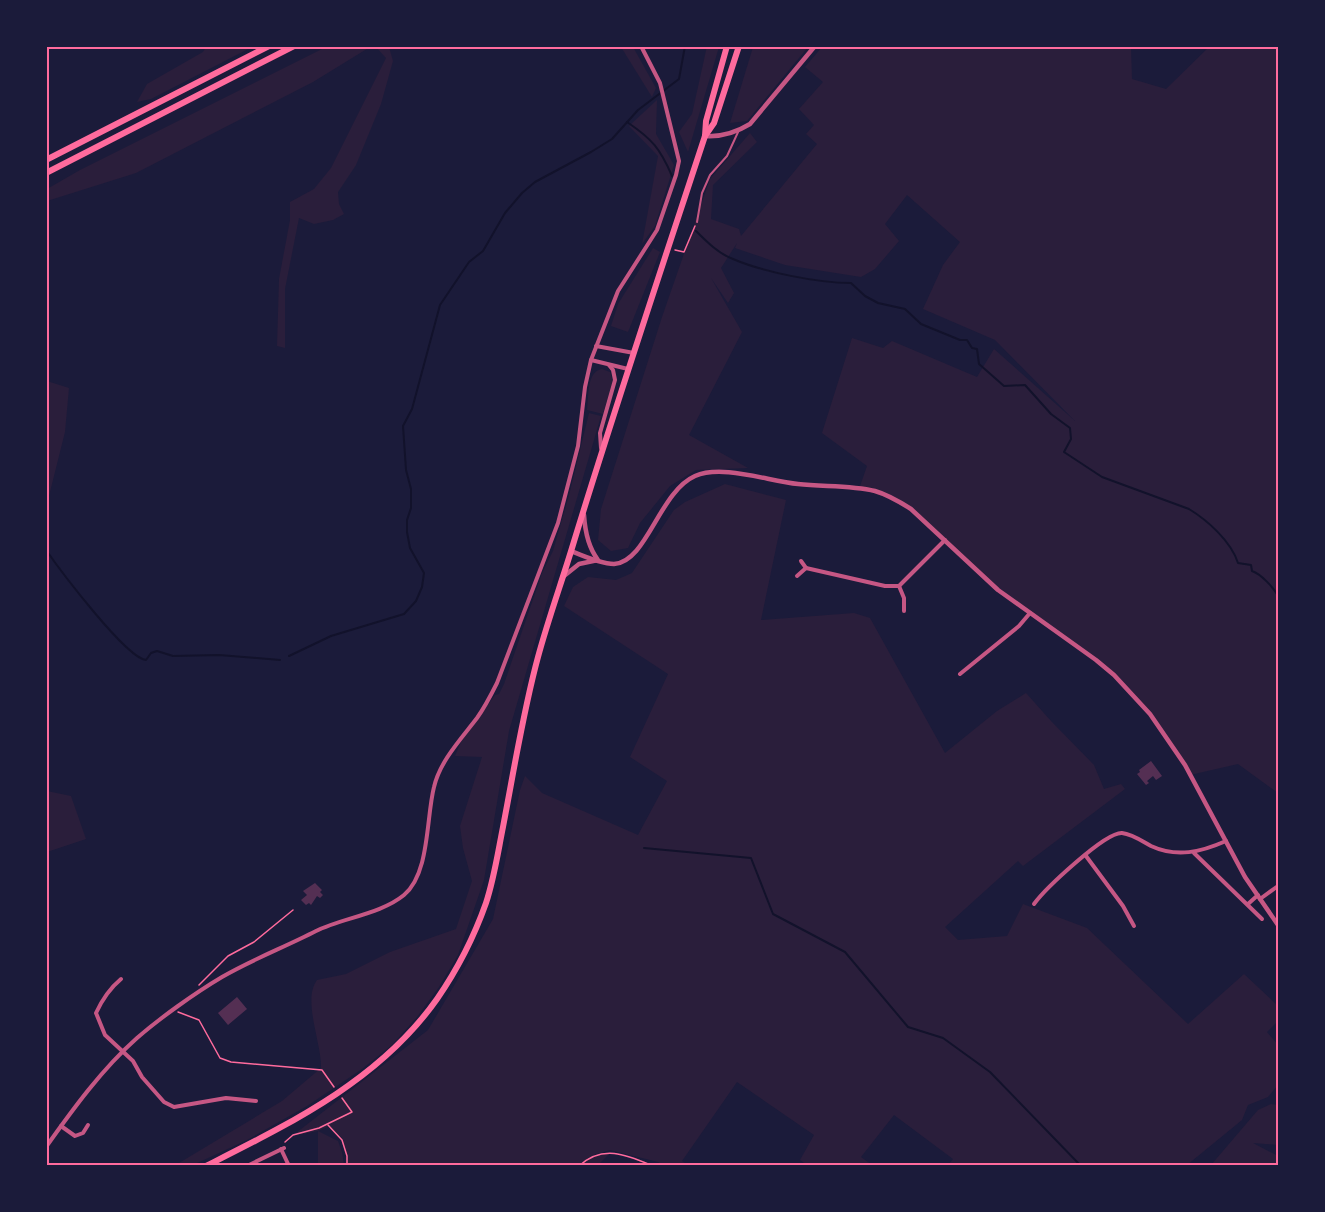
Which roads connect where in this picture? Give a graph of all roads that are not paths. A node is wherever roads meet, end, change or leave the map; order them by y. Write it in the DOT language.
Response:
graph roads {
  1 [pos="269,46"];
  2 [pos="294,46"];
  3 [pos="641,46"];
  4 [pos="726,46"];
  5 [pos="739,46"];
  6 [pos="815,46"];
  7 [pos="739,130"];
  8 [pos="705,136"];
  9 [pos="46,160"];
  10 [pos="46,172"];
  11 [pos="697,222"];
  12 [pos="596,346"];
  13 [pos="634,353"];
  14 [pos="591,360"];
  15 [pos="609,365"];
  16 [pos="628,369"];
  17 [pos="601,452"];
  18 [pos="583,509"];
  19 [pos="945,540"];
  20 [pos="571,551"];
  21 [pos="598,560"];
  22 [pos="801,561"];
  23 [pos="806,568"];
  24 [pos="797,576"];
  25 [pos="562,578"];
  26 [pos="899,586"];
  27 [pos="904,611"];
  28 [pos="1030,613"];
  29 [pos="960,674"];
  30 [pos="1227,841"];
  31 [pos="1193,852"];
  32 [pos="1086,856"];
  33 [pos="1278,886"];
  34 [pos="1259,897"];
  35 [pos="1034,904"];
  36 [pos="1248,904"];
  37 [pos="1262,919"];
  38 [pos="1278,925"];
  39 [pos="1134,926"];
  40 [pos="121,979"];
  41 [pos="124,1052"];
  42 [pos="256,1101"];
  43 [pos="88,1125"];
  44 [pos="61,1126"];
  45 [pos="46,1146"];
  46 [pos="206,1166"];
  47 [pos="247,1166"];
  48 [pos="289,1166"];
  1 -- 9 [label="main road"];
  2 -- 10 [label="main road"];
  3 -- 12 [label="street"];
  4 -- 8 [label="main road"];
  5 -- 8 [label="main road"];
  6 -- 7 [label="street"];
  7 -- 8 [label="street"];
  7 -- 11 [label="lane"];
  8 -- 13 [label="main road"];
  12 -- 13 [label="street"];
  12 -- 14 [label="street"];
  13 -- 16 [label="main road"];
  14 -- 15 [label="street"];
  14 -- 41 [label="street"];
  15 -- 16 [label="street"];
  15 -- 17 [label="street"];
  16 -- 17 [label="main road"];
  17 -- 18 [label="main road"];
  18 -- 20 [label="main road"];
  18 -- 21 [label="street"];
  19 -- 21 [label="street"];
  19 -- 26 [label="street"];
  19 -- 28 [label="street"];
  20 -- 21 [label="street"];
  20 -- 25 [label="main road"];
  21 -- 25 [label="street"];
  22 -- 23 [label="street"];
  23 -- 24 [label="street"];
  23 -- 26 [label="street"];
  25 -- 46 [label="main road"];
  26 -- 27 [label="street"];
  28 -- 29 [label="street"];
  28 -- 30 [label="street"];
  30 -- 31 [label="street"];
  30 -- 34 [label="street"];
  31 -- 32 [label="street"];
  31 -- 36 [label="street"];
  32 -- 35 [label="street"];
  32 -- 39 [label="street"];
  33 -- 34 [label="street"];
  34 -- 36 [label="street"];
  34 -- 38 [label="street"];
  36 -- 37 [label="street"];
  40 -- 41 [label="street"];
  41 -- 42 [label="street"];
  41 -- 44 [label="street"];
  43 -- 44 [label="street"];
  44 -- 45 [label="street"];
  47 -- 48 [label="street"];
}
